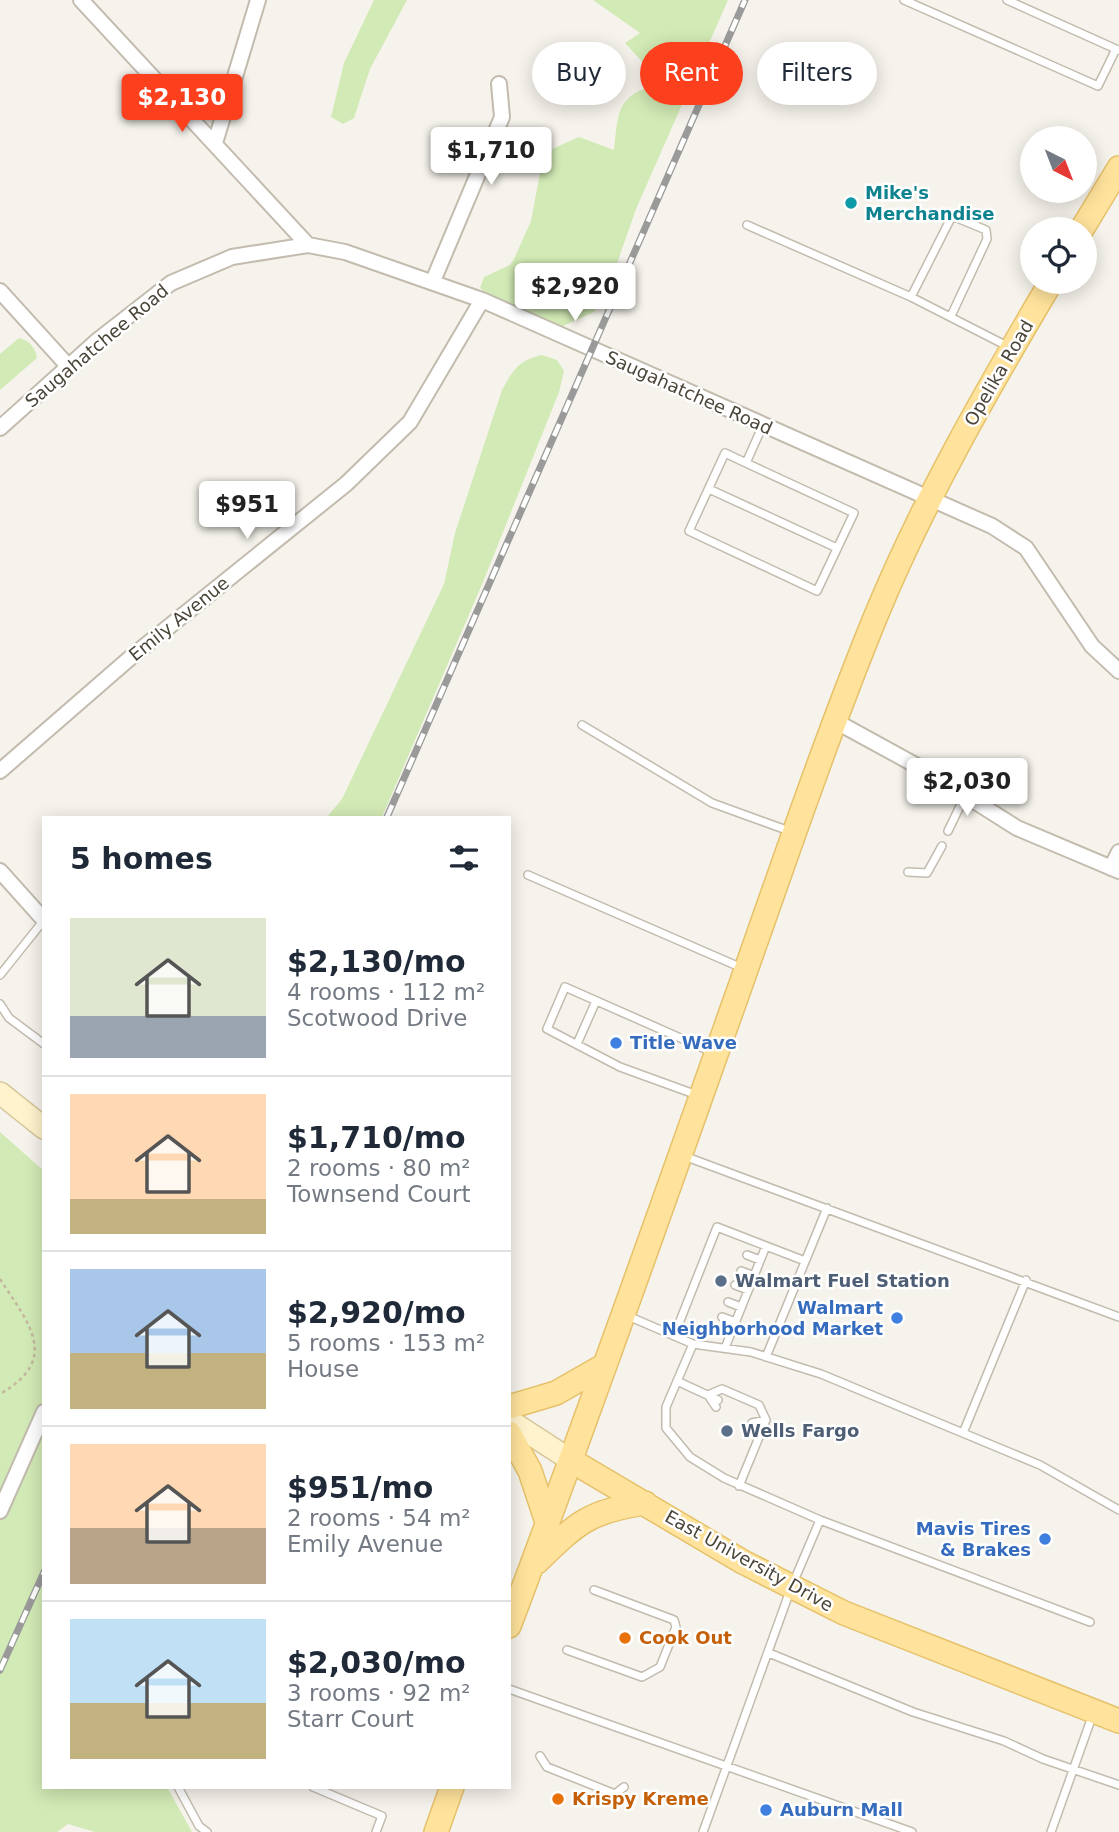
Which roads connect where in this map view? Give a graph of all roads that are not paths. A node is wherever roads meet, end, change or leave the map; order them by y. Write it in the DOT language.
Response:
graph roads {
  1 [pos="81,0"];
  2 [pos="258,0"];
  3 [pos="904,0"];
  4 [pos="1007,0"];
  5 [pos="1117,50"];
  6 [pos="499,84"];
  7 [pos="215,143"];
  8 [pos="1119,168"];
  9 [pos="1089,217"];
  10 [pos="747,225"];
  11 [pos="308,245"];
  12 [pos="433,281"];
  13 [pos="0,291"];
  14 [pos="1044,294"];
  15 [pos="911,297"];
  16 [pos="482,300"];
  17 [pos="951,316"];
  18 [pos="1011,348"];
  19 [pos="69,367"];
  20 [pos="763,425"];
  21 [pos="0,428"];
  22 [pos="746,463"];
  23 [pos="709,489"];
  24 [pos="931,498"];
  25 [pos="837,548"];
  26 [pos="1119,671"];
  27 [pos="835,721"];
  28 [pos="582,724"];
  29 [pos="0,771"];
  30 [pos="965,796"];
  31 [pos="948,831"];
  32 [pos="794,832"];
  33 [pos="942,846"];
  34 [pos="1119,852"];
  35 [pos="1115,870"];
  36 [pos="0,871"];
  37 [pos="908,872"];
  38 [pos="528,874"];
  39 [pos="42,918"];
  40 [pos="42,922"];
  41 [pos="746,970"];
  42 [pos="0,975"];
  43 [pos="596,1001"];
  44 [pos="0,1004"];
  45 [pos="42,1043"];
  46 [pos="577,1044"];
  47 [pos="716,1054"];
  48 [pos="0,1093"];
  49 [pos="701,1097"];
  50 [pos="42,1126"];
  51 [pos="681,1155"];
  52 [pos="827,1208"];
  53 [pos="711,1241"];
  54 [pos="721,1245"];
  55 [pos="766,1246"];
  56 [pos="747,1255"];
  57 [pos="705,1257"];
  58 [pos="715,1261"];
  59 [pos="760,1261"];
  60 [pos="805,1261"];
  61 [pos="699,1271"];
  62 [pos="741,1271"];
  63 [pos="710,1276"];
  64 [pos="754,1276"];
  65 [pos="1026,1280"];
  66 [pos="735,1285"];
  67 [pos="692,1289"];
  68 [pos="748,1290"];
  69 [pos="702,1292"];
  70 [pos="728,1302"];
  71 [pos="687,1303"];
  72 [pos="695,1307"];
  73 [pos="741,1307"];
  74 [pos="624,1314"];
  75 [pos="722,1317"];
  76 [pos="1119,1317"];
  77 [pos="736,1322"];
  78 [pos="674,1336"];
  79 [pos="692,1344"];
  80 [pos="725,1349"];
  81 [pos="766,1357"];
  82 [pos="605,1365"];
  83 [pos="677,1381"];
  84 [pos="708,1395"];
  85 [pos="717,1403"];
  86 [pos="511,1406"];
  87 [pos="42,1416"];
  88 [pos="753,1419"];
  89 [pos="766,1420"];
  90 [pos="511,1421"];
  91 [pos="963,1433"];
  92 [pos="511,1437"];
  93 [pos="572,1461"];
  94 [pos="739,1486"];
  95 [pos="645,1503"];
  96 [pos="1119,1510"];
  97 [pos="0,1511"];
  98 [pos="820,1520"];
  99 [pos="548,1525"];
  100 [pos="532,1566"];
  101 [pos="791,1588"];
  102 [pos="594,1590"];
  103 [pos="511,1621"];
  104 [pos="1090,1622"];
  105 [pos="568,1650"];
  106 [pos="769,1653"];
  107 [pos="511,1690"];
  108 [pos="1094,1712"];
  109 [pos="1119,1721"];
  110 [pos="540,1756"];
  111 [pos="727,1765"];
  112 [pos="1074,1770"];
  113 [pos="1119,1785"];
  114 [pos="624,1787"];
  115 [pos="179,1789"];
  116 [pos="318,1789"];
  117 [pos="451,1789"];
  118 [pos="207,1832"];
  119 [pos="376,1832"];
  120 [pos="436,1832"];
  121 [pos="702,1832"];
  122 [pos="912,1832"];
  123 [pos="1052,1832"];
  1 -- 7 [label="street"];
  2 -- 7 [label="street"];
  3 -- 5 [label="lane"];
  4 -- 5 [label="lane"];
  6 -- 12 [label="street"];
  7 -- 11 [label="street"];
  8 -- 9 [label="main road"];
  10 -- 15 [label="lane"];
  11 -- 12 [label="street, Saugahatchee Road"];
  11 -- 19 [label="street, Saugahatchee Road"];
  12 -- 16 [label="street, Saugahatchee Road"];
  13 -- 19 [label="street"];
  14 -- 18 [label="main road, Opelika Road"];
  15 -- 17 [label="lane"];
  15 -- 17 [label="lane"];
  16 -- 20 [label="street, Saugahatchee Road"];
  16 -- 29 [label="street, Emily Avenue"];
  17 -- 18 [label="lane"];
  18 -- 24 [label="main road, Opelika Road"];
  19 -- 21 [label="street, Saugahatchee Road"];
  20 -- 22 [label="lane"];
  20 -- 24 [label="street, Saugahatchee Road"];
  22 -- 23 [label="lane"];
  22 -- 25 [label="lane"];
  23 -- 25 [label="lane"];
  23 -- 25 [label="lane"];
  24 -- 26 [label="street, Saugahatchee Road"];
  24 -- 27 [label="main road, Opelika Road"];
  27 -- 30 [label="street"];
  27 -- 32 [label="main road, Opelika Road"];
  28 -- 32 [label="lane"];
  30 -- 31 [label="lane"];
  30 -- 35 [label="street"];
  32 -- 41 [label="main road, Opelika Road"];
  33 -- 37 [label="lane"];
  34 -- 35 [label="street"];
  36 -- 39 [label="street"];
  38 -- 41 [label="lane"];
  40 -- 42 [label="lane"];
  41 -- 47 [label="main road, Opelika Road"];
  43 -- 46 [label="lane"];
  43 -- 46 [label="lane"];
  43 -- 47 [label="lane"];
  44 -- 45 [label="lane"];
  46 -- 49 [label="lane"];
  47 -- 49 [label="main road, Opelika Road"];
  48 -- 50 [label="main road"];
  49 -- 51 [label="main road, Opelika Road"];
  51 -- 52 [label="lane"];
  51 -- 74 [label="main road, Opelika Road"];
  52 -- 60 [label="lane"];
  52 -- 65 [label="lane"];
  53 -- 54 [label="lane"];
  53 -- 55 [label="lane"];
  53 -- 57 [label="lane"];
  55 -- 59 [label="lane"];
  55 -- 60 [label="lane"];
  56 -- 59 [label="lane"];
  57 -- 58 [label="lane"];
  57 -- 61 [label="lane"];
  59 -- 64 [label="lane"];
  60 -- 81 [label="lane"];
  61 -- 63 [label="lane"];
  61 -- 67 [label="lane"];
  62 -- 64 [label="lane"];
  64 -- 68 [label="lane"];
  65 -- 76 [label="lane"];
  65 -- 91 [label="lane"];
  66 -- 68 [label="lane"];
  67 -- 69 [label="lane"];
  67 -- 71 [label="lane"];
  68 -- 73 [label="lane"];
  70 -- 73 [label="lane"];
  71 -- 72 [label="lane"];
  71 -- 78 [label="lane"];
  73 -- 77 [label="lane"];
  74 -- 78 [label="lane"];
  74 -- 82 [label="main road, Opelika Road"];
  75 -- 77 [label="lane"];
  77 -- 80 [label="lane"];
  78 -- 79 [label="lane"];
  79 -- 80 [label="lane"];
  79 -- 83 [label="lane"];
  80 -- 81 [label="lane"];
  81 -- 91 [label="lane"];
  82 -- 86 [label="main road"];
  82 -- 93 [label="main road, Opelika Road"];
  83 -- 84 [label="lane"];
  83 -- 94 [label="lane"];
  84 -- 85 [label="lane"];
  84 -- 89 [label="lane"];
  87 -- 97 [label="street"];
  88 -- 89 [label="lane"];
  89 -- 94 [label="lane"];
  90 -- 93 [label="main road, East University Drive"];
  91 -- 96 [label="lane"];
  92 -- 99 [label="main road"];
  93 -- 95 [label="main road, East University Drive"];
  93 -- 99 [label="main road"];
  94 -- 98 [label="lane"];
  95 -- 100 [label="main road"];
  95 -- 101 [label="main road, East University Drive"];
  98 -- 101 [label="lane"];
  98 -- 104 [label="lane"];
  99 -- 100 [label="main road"];
  100 -- 103 [label="main road"];
  101 -- 106 [label="lane"];
  101 -- 108 [label="main road, East University Drive"];
  102 -- 105 [label="lane"];
  106 -- 111 [label="lane"];
  106 -- 112 [label="lane"];
  107 -- 111 [label="lane"];
  108 -- 109 [label="main road, East University Drive"];
  108 -- 112 [label="lane"];
  110 -- 114 [label="lane"];
  111 -- 121 [label="lane"];
  111 -- 122 [label="lane"];
  112 -- 113 [label="lane"];
  112 -- 123 [label="lane"];
  115 -- 118 [label="lane"];
  116 -- 119 [label="lane"];
  117 -- 120 [label="main road"];
}
